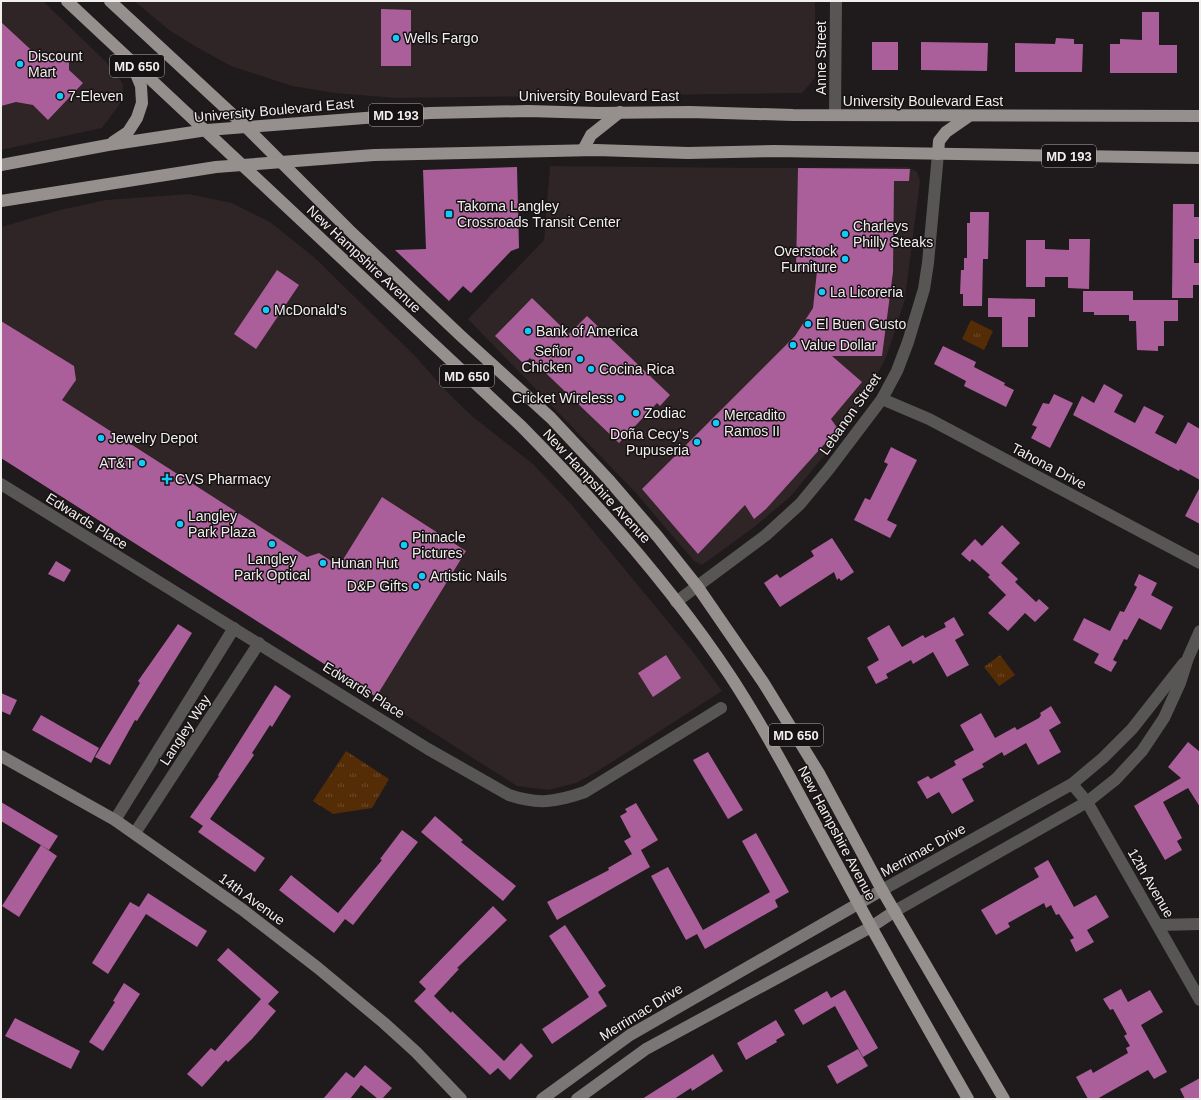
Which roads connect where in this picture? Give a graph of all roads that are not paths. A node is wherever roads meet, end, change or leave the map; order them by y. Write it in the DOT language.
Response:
graph roads {
  1 [pos="68,1"];
  2 [pos="110,1"];
  3 [pos="836,1"];
  4 [pos="130,59"];
  5 [pos="621,112"];
  6 [pos="835,115"];
  7 [pos="969,116"];
  8 [pos="1200,116"];
  9 [pos="246,127"];
  10 [pos="207,130"];
  11 [pos="108,145"];
  12 [pos="583,150"];
  13 [pos="938,154"];
  14 [pos="1200,158"];
  15 [pos="280,161"];
  16 [pos="1,165"];
  17 [pos="242,165"];
  18 [pos="1,201"];
  19 [pos="882,399"];
  20 [pos="1,484"];
  21 [pos="1200,563"];
  22 [pos="697,586"];
  23 [pos="676,602"];
  24 [pos="234,628"];
  25 [pos="1200,631"];
  26 [pos="259,643"];
  27 [pos="1188,658"];
  28 [pos="721,708"];
  29 [pos="1,756"];
  30 [pos="1072,784"];
  31 [pos="1087,802"];
  32 [pos="115,820"];
  33 [pos="135,833"];
  34 [pos="882,890"];
  35 [pos="858,904"];
  36 [pos="895,911"];
  37 [pos="1200,924"];
  38 [pos="1158,925"];
  39 [pos="871,927"];
  40 [pos="1200,1000"];
  41 [pos="461,1099"];
  42 [pos="542,1099"];
  43 [pos="577,1099"];
  44 [pos="968,1099"];
  45 [pos="1004,1099"];
  1 -- 4 [label="main road, New Hampshire Avenue / MD 650"];
  2 -- 9 [label="main road, New Hampshire Avenue / MD 650"];
  3 -- 6 [label="street, Anne Street"];
  4 -- 10 [label="main road, New Hampshire Avenue / MD 650"];
  4 -- 11 [label="main road"];
  5 -- 6 [label="main road, University Boulevard East / MD 193"];
  5 -- 9 [label="main road, University Boulevard East / MD 193"];
  5 -- 12 [label="main road"];
  6 -- 7 [label="main road, University Boulevard East / MD 193"];
  7 -- 8 [label="main road, University Boulevard East / MD 193"];
  7 -- 13 [label="main road"];
  9 -- 10 [label="main road, University Boulevard East / MD 193"];
  9 -- 15 [label="main road, New Hampshire Avenue / MD 650"];
  10 -- 11 [label="main road, University Boulevard East / MD 193"];
  10 -- 17 [label="main road, New Hampshire Avenue / MD 650"];
  11 -- 16 [label="main road, University Boulevard East / MD 193"];
  12 -- 13 [label="main road, MD 193"];
  12 -- 15 [label="main road, MD 193"];
  13 -- 14 [label="main road, MD 193"];
  13 -- 19 [label="street, Lebanon Street"];
  15 -- 17 [label="main road, MD 193"];
  15 -- 22 [label="main road, New Hampshire Avenue / MD 650"];
  17 -- 18 [label="main road, MD 193"];
  17 -- 23 [label="main road, New Hampshire Avenue / MD 650"];
  19 -- 21 [label="street, Tahona Drive"];
  19 -- 22 [label="street, Lebanon Street"];
  20 -- 24 [label="street, Edwards Place"];
  22 -- 23 [label="street, Lebanon Street"];
  22 -- 34 [label="main road, New Hampshire Avenue / MD 650"];
  23 -- 35 [label="main road, New Hampshire Avenue / MD 650"];
  24 -- 26 [label="street, Edwards Place"];
  24 -- 32 [label="street, Langley Way"];
  25 -- 27 [label="street, Merrimac Drive"];
  26 -- 28 [label="street, Edwards Place"];
  26 -- 33 [label="street, Langley Way"];
  27 -- 30 [label="street, Merrimac Drive"];
  27 -- 31 [label="street, Merrimac Drive"];
  29 -- 32 [label="street, 14th Avenue"];
  30 -- 31 [label="street, 12th Avenue"];
  30 -- 34 [label="street, Merrimac Drive"];
  31 -- 36 [label="street, Merrimac Drive"];
  31 -- 38 [label="street, 12th Avenue"];
  32 -- 33 [label="street, 14th Avenue"];
  33 -- 41 [label="street, 14th Avenue"];
  34 -- 35 [label="street, Merrimac Drive"];
  34 -- 36 [label="main road, New Hampshire Avenue / MD 650"];
  35 -- 39 [label="main road, New Hampshire Avenue / MD 650"];
  35 -- 42 [label="street, Merrimac Drive"];
  36 -- 39 [label="street, Merrimac Drive"];
  36 -- 45 [label="main road, New Hampshire Avenue / MD 650"];
  37 -- 38 [label="street"];
  38 -- 40 [label="street, 12th Avenue"];
  39 -- 43 [label="street, Merrimac Drive"];
  39 -- 44 [label="main road, New Hampshire Avenue / MD 650"];
}
